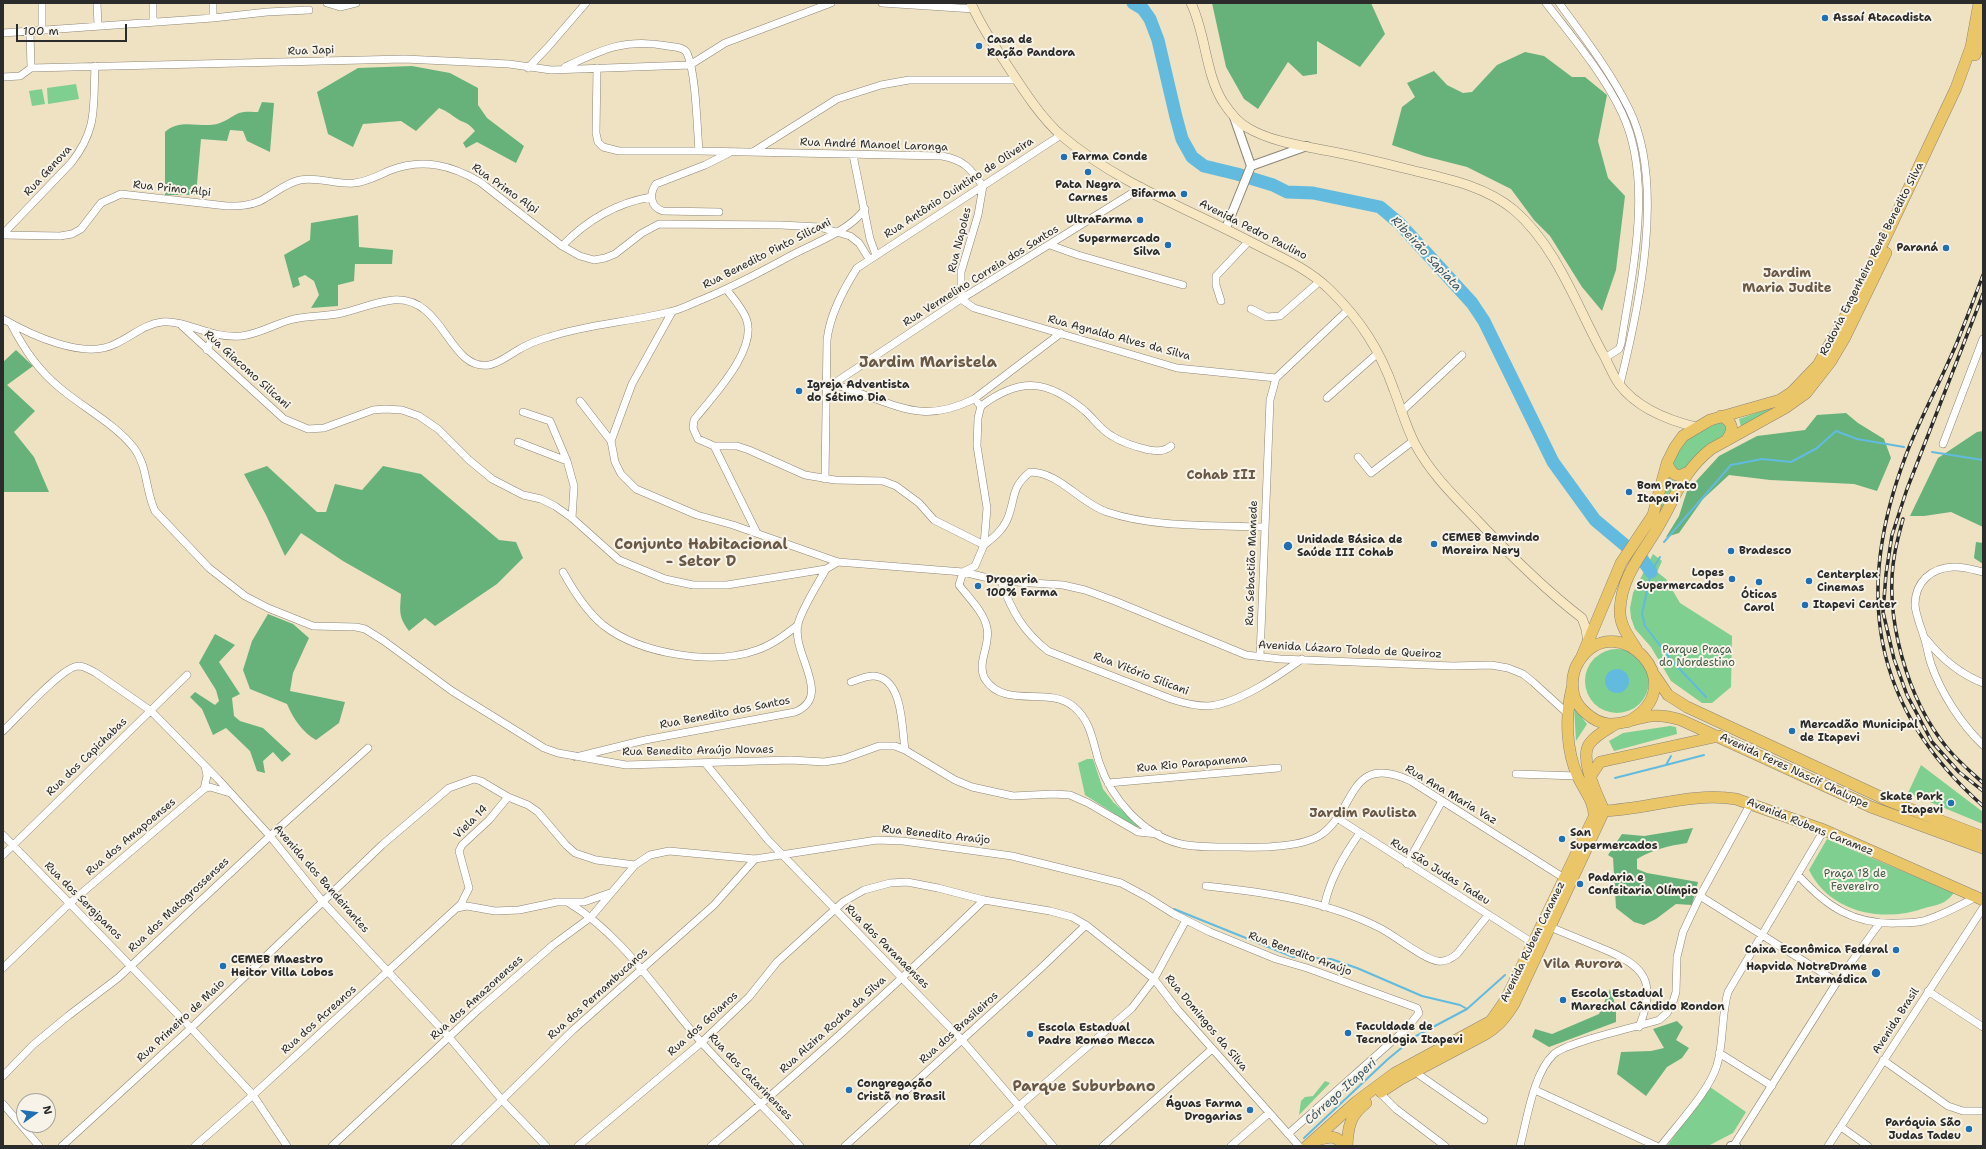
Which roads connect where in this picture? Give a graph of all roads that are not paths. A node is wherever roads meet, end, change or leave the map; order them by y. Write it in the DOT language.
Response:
graph roads {
  1 [pos="42,3"];
  2 [pos="97,3"];
  3 [pos="153,3"];
  4 [pos="213,3"];
  5 [pos="267,3"];
  6 [pos="327,3"];
  7 [pos="356,3"];
  8 [pos="586,3"];
  9 [pos="831,3"];
  10 [pos="882,3"];
  11 [pos="1191,3"];
  12 [pos="1546,3"];
  13 [pos="1559,3"];
  14 [pos="1979,3"];
  15 [pos="972,6"];
  16 [pos="309,10"];
  17 [pos="267,12"];
  18 [pos="213,18"];
  19 [pos="153,22"];
  20 [pos="1983,23"];
  21 [pos="98,26"];
  22 [pos="30,31"];
  23 [pos="42,31"];
  24 [pos="3,33"];
  25 [pos="690,65"];
  26 [pos="94,66"];
  27 [pos="31,68"];
  28 [pos="528,68"];
  29 [pos="597,68"];
  30 [pos="562,69"];
  31 [pos="3,77"];
  32 [pos="1017,80"];
  33 [pos="1233,115"];
  34 [pos="1061,135"];
  35 [pos="1307,146"];
  36 [pos="699,151"];
  37 [pos="753,152"];
  38 [pos="729,153"];
  39 [pos="854,154"];
  40 [pos="1251,167"];
  41 [pos="983,186"];
  42 [pos="1142,187"];
  43 [pos="651,197"];
  44 [pos="865,208"];
  45 [pos="719,212"];
  46 [pos="1226,228"];
  47 [pos="838,231"];
  48 [pos="3,235"];
  49 [pos="1249,241"];
  50 [pos="1050,245"];
  51 [pos="562,246"];
  52 [pos="872,257"];
  53 [pos="1320,281"];
  54 [pos="1183,285"];
  55 [pos="727,290"];
  56 [pos="961,299"];
  57 [pos="1221,301"];
  58 [pos="1251,309"];
  59 [pos="1348,310"];
  60 [pos="672,312"];
  61 [pos="3,319"];
  62 [pos="11,324"];
  63 [pos="182,326"];
  64 [pos="1060,333"];
  65 [pos="214,334"];
  66 [pos="1983,339"];
  67 [pos="207,350"];
  68 [pos="1378,353"];
  69 [pos="1462,355"];
  70 [pos="1605,358"];
  71 [pos="1276,378"];
  72 [pos="830,384"];
  73 [pos="1620,384"];
  74 [pos="1327,398"];
  75 [pos="974,399"];
  76 [pos="580,401"];
  77 [pos="981,406"];
  78 [pos="523,412"];
  79 [pos="1401,412"];
  80 [pos="1721,416"];
  81 [pos="1696,427"];
  82 [pos="611,441"];
  83 [pos="1413,441"];
  84 [pos="1726,441"];
  85 [pos="518,442"];
  86 [pos="1943,444"];
  87 [pos="714,446"];
  88 [pos="1171,446"];
  89 [pos="1358,457"];
  90 [pos="567,461"];
  91 [pos="1667,463"];
  92 [pos="1686,473"];
  93 [pos="826,479"];
  94 [pos="572,518"];
  95 [pos="1264,527"];
  96 [pos="757,533"];
  97 [pos="984,545"];
  98 [pos="838,562"];
  99 [pos="826,569"];
  100 [pos="562,572"];
  101 [pos="963,572"];
  102 [pos="1983,572"];
  103 [pos="1001,582"];
  104 [pos="798,625"];
  105 [pos="1924,637"];
  106 [pos="1588,643"];
  107 [pos="1636,648"];
  108 [pos="1582,656"];
  109 [pos="1260,657"];
  110 [pos="1302,659"];
  111 [pos="187,675"];
  112 [pos="1654,675"];
  113 [pos="851,682"];
  114 [pos="1983,683"];
  115 [pos="1572,686"];
  116 [pos="151,711"];
  117 [pos="1567,713"];
  118 [pos="1627,722"];
  119 [pos="1614,725"];
  120 [pos="3,731"];
  121 [pos="1719,736"];
  122 [pos="1983,745"];
  123 [pos="368,748"];
  124 [pos="905,750"];
  125 [pos="574,757"];
  126 [pos="706,764"];
  127 [pos="204,766"];
  128 [pos="1278,768"];
  129 [pos="1516,774"];
  130 [pos="1578,776"];
  131 [pos="1590,777"];
  132 [pos="1108,783"];
  133 [pos="204,789"];
  134 [pos="231,793"];
  135 [pos="508,797"];
  136 [pos="1442,801"];
  137 [pos="1751,803"];
  138 [pos="1600,811"];
  139 [pos="1337,818"];
  140 [pos="1824,830"];
  141 [pos="1158,834"];
  142 [pos="1359,834"];
  143 [pos="3,835"];
  144 [pos="270,836"];
  145 [pos="1983,837"];
  146 [pos="13,846"];
  147 [pos="1983,848"];
  148 [pos="3,855"];
  149 [pos="783,855"];
  150 [pos="755,859"];
  151 [pos="1406,864"];
  152 [pos="635,865"];
  153 [pos="1798,875"];
  154 [pos="1564,878"];
  155 [pos="1206,886"];
  156 [pos="613,891"];
  157 [pos="1700,896"];
  158 [pos="1979,898"];
  159 [pos="984,900"];
  160 [pos="323,902"];
  161 [pos="70,903"];
  162 [pos="569,903"];
  163 [pos="1324,907"];
  164 [pos="457,908"];
  165 [pos="1983,908"];
  166 [pos="834,909"];
  167 [pos="1488,915"];
  168 [pos="590,917"];
  169 [pos="1186,920"];
  170 [pos="1879,924"];
  171 [pos="1086,925"];
  172 [pos="1550,927"];
  173 [pos="1763,934"];
  174 [pos="1533,943"];
  175 [pos="131,966"];
  176 [pos="3,968"];
  177 [pos="642,969"];
  178 [pos="389,972"];
  179 [pos="902,977"];
  180 [pos="1154,980"];
  181 [pos="1838,982"];
  182 [pos="1928,991"];
  183 [pos="1639,1027"];
  184 [pos="191,1028"];
  185 [pos="1983,1028"];
  186 [pos="449,1037"];
  187 [pos="962,1040"];
  188 [pos="702,1042"];
  189 [pos="1212,1049"];
  190 [pos="1720,1053"];
  191 [pos="1883,1060"];
  192 [pos="1414,1072"];
  193 [pos="3,1076"];
  194 [pos="1772,1086"];
  195 [pos="1534,1090"];
  196 [pos="1380,1093"];
  197 [pos="253,1095"];
  198 [pos="502,1100"];
  199 [pos="3,1104"];
  200 [pos="762,1104"];
  201 [pos="1020,1106"];
  202 [pos="1983,1111"];
  203 [pos="1268,1113"];
  204 [pos="1484,1120"];
  205 [pos="1841,1127"];
  206 [pos="1288,1134"];
  207 [pos="1310,1144"];
  208 [pos="39,1146"];
  209 [pos="62,1146"];
  210 [pos="195,1146"];
  211 [pos="287,1146"];
  212 [pos="332,1146"];
  213 [pos="455,1146"];
  214 [pos="546,1146"];
  215 [pos="578,1146"];
  216 [pos="711,1146"];
  217 [pos="800,1146"];
  218 [pos="845,1146"];
  219 [pos="973,1146"];
  220 [pos="1053,1146"];
  221 [pos="1103,1146"];
  222 [pos="1231,1146"];
  223 [pos="1299,1146"];
  224 [pos="1342,1146"];
  225 [pos="1347,1146"];
  226 [pos="1445,1146"];
  227 [pos="1520,1146"];
  228 [pos="1656,1146"];
  229 [pos="1661,1146"];
  230 [pos="1734,1146"];
  231 [pos="1828,1146"];
  232 [pos="1868,1146"];
  1 -- 23 [label="street"];
  2 -- 21 [label="street"];
  3 -- 19 [label="street"];
  4 -- 18 [label="street"];
  5 -- 17 [label="street"];
  6 -- 7 [label="street"];
  8 -- 28 [label="street"];
  9 -- 25 [label="street"];
  10 -- 15 [label="street"];
  11 -- 33 [label="main road"];
  12 -- 70 [label="street"];
  13 -- 73 [label="street"];
  14 -- 80 [label="main road, Rodovia Engenheiro Renê Benedito Silva"];
  15 -- 32 [label="main road, Avenida Pedro Paulino"];
  16 -- 17 [label="street"];
  17 -- 18 [label="street"];
  18 -- 19 [label="street"];
  19 -- 21 [label="street"];
  20 -- 84 [label="main road, Rodovia Engenheiro Renê Benedito Silva"];
  21 -- 23 [label="street"];
  22 -- 23 [label="street"];
  22 -- 24 [label="street"];
  22 -- 27 [label="street"];
  25 -- 29 [label="street, Rua Japi"];
  25 -- 30 [label="street"];
  25 -- 36 [label="street"];
  26 -- 27 [label="street, Rua Japi"];
  26 -- 28 [label="street, Rua Japi"];
  26 -- 48 [label="street, Rua Genova"];
  27 -- 31 [label="street"];
  28 -- 30 [label="street, Rua Japi"];
  29 -- 30 [label="street, Rua Japi"];
  29 -- 36 [label="street, Rua André Manoel Laronga"];
  32 -- 34 [label="main road, Avenida Pedro Paulino"];
  32 -- 37 [label="street"];
  33 -- 35 [label="main road"];
  33 -- 40 [label="street"];
  34 -- 41 [label="street, Rua Antônio Ouintino de Oliveira"];
  34 -- 42 [label="main road, Avenida Pedro Paulino"];
  35 -- 40 [label="street"];
  35 -- 70 [label="main road"];
  36 -- 38 [label="street, Rua André Manoel Laronga"];
  37 -- 38 [label="street, Rua André Manoel Laronga"];
  37 -- 39 [label="street, Rua André Manoel Laronga"];
  38 -- 43 [label="street"];
  39 -- 41 [label="street, Rua André Manoel Laronga"];
  39 -- 44 [label="street"];
  40 -- 46 [label="street"];
  41 -- 52 [label="street, Rua Antônio Ouintino de Oliveira"];
  41 -- 56 [label="street, Rua Napoles"];
  42 -- 46 [label="main road, Avenida Pedro Paulino"];
  42 -- 50 [label="street, Rua Vermelino Correia dos Santos"];
  43 -- 45 [label="street"];
  43 -- 51 [label="street"];
  44 -- 47 [label="street, Rua Benedito Pinto Silicani"];
  44 -- 52 [label="street"];
  46 -- 49 [label="main road, Avenida Pedro Paulino"];
  47 -- 51 [label="street, Rua Primo Alpi"];
  47 -- 52 [label="street, Rua Primo Alpi"];
  47 -- 55 [label="street, Rua Benedito Pinto Silicani"];
  48 -- 51 [label="street, Rua Primo Alpi"];
  49 -- 53 [label="main road, Avenida Pedro Paulino"];
  49 -- 57 [label="street"];
  50 -- 54 [label="street"];
  50 -- 56 [label="street, Rua Vermelino Correia dos Santos"];
  52 -- 72 [label="street, Rua Antônio Ouintino de Oliveira"];
  53 -- 58 [label="street"];
  53 -- 59 [label="main road, Avenida Pedro Paulino"];
  55 -- 60 [label="street, Rua Benedito Pinto Silicani"];
  55 -- 87 [label="street"];
  56 -- 64 [label="street, Rua Agnaldo Alves da Silva"];
  56 -- 72 [label="street, Rua Vermelino Correia dos Santos"];
  59 -- 68 [label="main road, Avenida Pedro Paulino"];
  59 -- 71 [label="street"];
  60 -- 65 [label="street, Rua Benedito Pinto Silicani"];
  60 -- 82 [label="street"];
  61 -- 62 [label="street"];
  62 -- 63 [label="street, Rua Benedito Pinto Silicani"];
  62 -- 125 [label="street, Rua Benedito Araújo Novaes"];
  63 -- 65 [label="street, Rua Benedito Pinto Silicani"];
  63 -- 67 [label="street, Rua Giacomo Silicani"];
  64 -- 71 [label="street, Rua Agnaldo Alves da Silva"];
  64 -- 75 [label="street"];
  65 -- 67 [label="street"];
  66 -- 86 [label="street"];
  67 -- 94 [label="street, Rua Giacomo Silicani"];
  68 -- 74 [label="street"];
  68 -- 79 [label="main road, Avenida Pedro Paulino"];
  69 -- 79 [label="street"];
  70 -- 73 [label="main road"];
  71 -- 95 [label="street, Rua Sebastião Mamede"];
  72 -- 75 [label="street"];
  72 -- 93 [label="street, Rua Antônio Ouintino de Oliveira"];
  73 -- 81 [label="main road"];
  75 -- 77 [label="street"];
  76 -- 82 [label="street"];
  77 -- 88 [label="street"];
  77 -- 97 [label="street"];
  78 -- 90 [label="street"];
  79 -- 83 [label="main road, Avenida Pedro Paulino"];
  80 -- 81 [label="main road, Rodovia Engenheiro Renê Benedito Silva"];
  80 -- 84 [label="main road"];
  81 -- 91 [label="main road, Rodovia Engenheiro Renê Benedito Silva"];
  82 -- 96 [label="street, Avenida Lázaro Toledo de Queiroz"];
  83 -- 89 [label="street"];
  83 -- 106 [label="main road, Avenida Pedro Paulino"];
  84 -- 92 [label="main road, Rodovia Engenheiro Renê Benedito Silva"];
  85 -- 90 [label="street"];
  87 -- 93 [label="street"];
  87 -- 96 [label="street"];
  90 -- 94 [label="street"];
  91 -- 92 [label="main road"];
  91 -- 106 [label="main road, Rodovia Engenheiro Renê Benedito Silva"];
  92 -- 107 [label="main road, Rodovia Engenheiro Renê Benedito Silva"];
  93 -- 97 [label="street"];
  94 -- 99 [label="street, Rua Giacomo Silicani"];
  95 -- 97 [label="street"];
  95 -- 109 [label="street, Rua Sebastião Mamede"];
  96 -- 98 [label="street, Avenida Lázaro Toledo de Queiroz"];
  97 -- 101 [label="street"];
  98 -- 99 [label="street, Rua Giacomo Silicani"];
  98 -- 101 [label="street, Avenida Lázaro Toledo de Queiroz"];
  99 -- 104 [label="street, Rua Benedito dos Santos"];
  100 -- 104 [label="street"];
  101 -- 103 [label="street, Avenida Lázaro Toledo de Queiroz"];
  101 -- 132 [label="street"];
  102 -- 105 [label="street"];
  103 -- 109 [label="street, Avenida Lázaro Toledo de Queiroz"];
  103 -- 110 [label="street, Rua Vitório Silicani"];
  104 -- 125 [label="street, Rua Benedito dos Santos"];
  105 -- 114 [label="street"];
  105 -- 122 [label="street"];
  106 -- 108 [label="main road, Rodovia Engenheiro Renê Benedito Silva"];
  107 -- 108 [label="main road"];
  107 -- 112 [label="main road"];
  108 -- 115 [label="main road"];
  109 -- 110 [label="street, Avenida Lázaro Toledo de Queiroz"];
  110 -- 117 [label="street, Avenida Lázaro Toledo de Queiroz"];
  111 -- 116 [label="street, Rua dos Capichabas"];
  112 -- 118 [label="main road"];
  112 -- 145 [label="main road, Avenida Feres Nascif Chaluppe"];
  113 -- 124 [label="street"];
  115 -- 117 [label="main road"];
  115 -- 119 [label="main road"];
  116 -- 120 [label="street, Avenida dos Bandeirantes"];
  116 -- 127 [label="street, Avenida dos Bandeirantes"];
  116 -- 146 [label="street, Rua dos Capichabas"];
  117 -- 130 [label="main road"];
  118 -- 119 [label="main road"];
  118 -- 121 [label="main road, Avenida Feres Nascif Chaluppe"];
  119 -- 131 [label="main road"];
  121 -- 131 [label="main road"];
  121 -- 147 [label="main road, Avenida Feres Nascif Chaluppe"];
  123 -- 144 [label="street, Rua dos Matogrossenses"];
  124 -- 126 [label="street, Rua Benedito Araújo Novaes"];
  124 -- 141 [label="street, Rua Benedito Araújo Novaes"];
  125 -- 126 [label="street, Rua Benedito Araújo Novaes"];
  126 -- 149 [label="street, Rua dos Paranaenses"];
  127 -- 133 [label="street"];
  127 -- 134 [label="street, Avenida dos Bandeirantes"];
  128 -- 132 [label="street, Rua Rio Parapanema"];
  129 -- 130 [label="street"];
  130 -- 138 [label="main road"];
  131 -- 138 [label="main road"];
  132 -- 141 [label="street"];
  133 -- 134 [label="street"];
  133 -- 161 [label="street, Rua dos Amapoenses"];
  134 -- 144 [label="street, Avenida dos Bandeirantes"];
  135 -- 152 [label="street"];
  135 -- 160 [label="street, Rua Primeiro de Maio"];
  135 -- 164 [label="street, Viela 14"];
  136 -- 139 [label="street, Rua Ana Maria Vaz"];
  136 -- 151 [label="street"];
  136 -- 154 [label="street, Rua Ana Maria Vaz"];
  137 -- 138 [label="main road, Avenida Rubens Caramez"];
  137 -- 140 [label="main road, Avenida Rubens Caramez"];
  137 -- 157 [label="street"];
  138 -- 154 [label="main road, Avenida Rubem Caramez"];
  138 -- 172 [label="main road, Avenida Rubem Caramez"];
  139 -- 141 [label="street, Rua Benedito Araújo Novaes"];
  139 -- 142 [label="street, Rua São Judas Tadeu"];
  140 -- 153 [label="street"];
  140 -- 158 [label="main road, Avenida Rubens Caramez"];
  142 -- 151 [label="street, Rua São Judas Tadeu"];
  142 -- 163 [label="street"];
  143 -- 146 [label="street, Rua dos Sergipanos"];
  144 -- 160 [label="street, Avenida dos Bandeirantes"];
  144 -- 175 [label="street, Rua dos Matogrossenses"];
  146 -- 148 [label="street, Rua dos Capichabas"];
  146 -- 161 [label="street, Rua dos Sergipanos"];
  149 -- 150 [label="street, Rua Benedito Araújo"];
  149 -- 166 [label="street, Rua dos Paranaenses"];
  149 -- 169 [label="street, Rua Benedito Araújo"];
  150 -- 152 [label="street, Rua Benedito Araújo"];
  150 -- 177 [label="street, Rua dos Pernambucanos"];
  151 -- 167 [label="street, Rua São Judas Tadeu"];
  152 -- 156 [label="street, Rua dos Amazonenses"];
  153 -- 170 [label="street"];
  153 -- 173 [label="street"];
  154 -- 174 [label="main road, Avenida Rubem Caramez"];
  155 -- 163 [label="street"];
  156 -- 162 [label="street"];
  156 -- 168 [label="street, Rua dos Amazonenses"];
  157 -- 173 [label="street"];
  157 -- 183 [label="street"];
  158 -- 170 [label="street"];
  159 -- 166 [label="street, Rua dos Goianos"];
  159 -- 171 [label="street, Rua Domingos da Silva"];
  159 -- 179 [label="street, Rua Alzira Rocha da Silva"];
  160 -- 178 [label="street, Avenida dos Bandeirantes"];
  160 -- 184 [label="street, Rua Primeiro de Maio"];
  161 -- 175 [label="street, Rua dos Sergipanos"];
  161 -- 176 [label="street, Rua dos Amapoenses"];
  162 -- 164 [label="street"];
  162 -- 168 [label="street, Rua dos Catarinenses"];
  163 -- 167 [label="street"];
  164 -- 178 [label="street, Rua dos Acreanos"];
  165 -- 182 [label="street, Avenida Brasil"];
  166 -- 179 [label="street, Rua dos Paranaenses"];
  166 -- 188 [label="street, Rua dos Goianos"];
  167 -- 174 [label="street, Rua São Judas Tadeu"];
  168 -- 177 [label="street, Rua dos Catarinenses"];
  168 -- 186 [label="street, Rua dos Amazonenses"];
  169 -- 180 [label="street"];
  169 -- 206 [label="street, Rua Benedito Araújo"];
  170 -- 181 [label="street"];
  171 -- 180 [label="street, Rua Domingos da Silva"];
  171 -- 187 [label="street, Rua dos Brasileiros"];
  172 -- 183 [label="street"];
  172 -- 192 [label="main road, Avenida Rubem Caramez"];
  173 -- 181 [label="street"];
  173 -- 190 [label="street"];
  174 -- 207 [label="main road, Avenida Rubem Caramez"];
  175 -- 184 [label="street, Rua dos Sergipanos"];
  175 -- 193 [label="street, Rua dos Matogrossenses"];
  177 -- 188 [label="street, Rua dos Catarinenses"];
  177 -- 198 [label="street, Rua dos Pernambucanos"];
  178 -- 186 [label="street, Avenida dos Bandeirantes"];
  178 -- 197 [label="street, Rua dos Acreanos"];
  179 -- 187 [label="street, Rua dos Paranaenses"];
  179 -- 200 [label="street, Rua Alzira Rocha da Silva"];
  180 -- 189 [label="street, Rua Domingos da Silva"];
  180 -- 201 [label="street"];
  181 -- 194 [label="street"];
  182 -- 185 [label="street"];
  182 -- 191 [label="street, Avenida Brasil"];
  183 -- 195 [label="street"];
  184 -- 197 [label="street, Rua dos Sergipanos"];
  184 -- 209 [label="street, Rua Primeiro de Maio"];
  186 -- 198 [label="street, Avenida dos Bandeirantes"];
  186 -- 212 [label="street, Rua dos Amazonenses"];
  187 -- 201 [label="street, Rua dos Paranaenses"];
  187 -- 218 [label="street, Rua dos Brasileiros"];
  188 -- 200 [label="street, Rua dos Catarinenses"];
  188 -- 215 [label="street, Rua dos Goianos"];
  189 -- 203 [label="street, Rua Domingos da Silva"];
  189 -- 221 [label="street"];
  190 -- 194 [label="street"];
  190 -- 229 [label="street"];
  191 -- 202 [label="street"];
  191 -- 205 [label="street, Avenida Brasil"];
  192 -- 196 [label="main road, Avenida Rubem Caramez"];
  192 -- 204 [label="street"];
  194 -- 230 [label="street"];
  195 -- 227 [label="street"];
  195 -- 228 [label="street"];
  196 -- 225 [label="main road, Avenida Rubem Caramez"];
  196 -- 226 [label="street"];
  197 -- 210 [label="street, Rua dos Acreanos"];
  197 -- 211 [label="street, Rua dos Sergipanos"];
  198 -- 213 [label="street, Rua dos Pernambucanos"];
  198 -- 214 [label="street, Avenida dos Bandeirantes"];
  199 -- 208 [label="street"];
  200 -- 216 [label="street, Rua Alzira Rocha da Silva"];
  200 -- 217 [label="street, Rua dos Catarinenses"];
  201 -- 219 [label="street"];
  201 -- 220 [label="street, Rua dos Paranaenses"];
  203 -- 206 [label="street, Rua Domingos da Silva"];
  203 -- 222 [label="street"];
  205 -- 231 [label="street, Avenida Brasil"];
  205 -- 232 [label="street"];
  206 -- 223 [label="street, Rua Domingos da Silva"];
  207 -- 224 [label="main road"];
}
